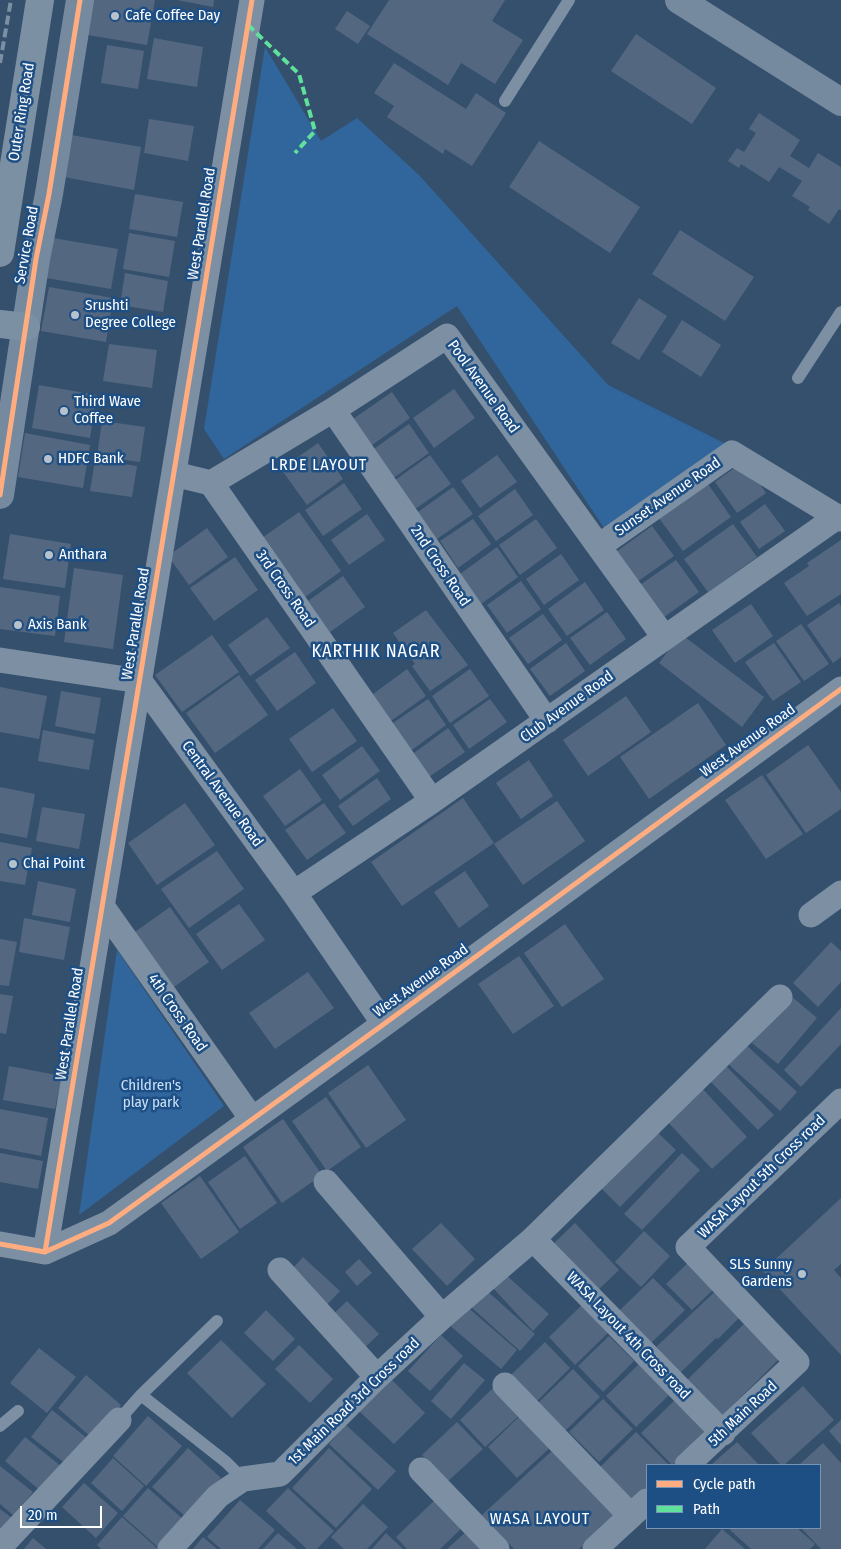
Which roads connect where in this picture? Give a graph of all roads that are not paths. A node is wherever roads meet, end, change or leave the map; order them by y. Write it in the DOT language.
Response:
graph roads {
  1 [pos="40,0"];
  2 [pos="80,0"];
  3 [pos="252,0"];
  4 [pos="569,0"];
  5 [pos="679,0"];
  6 [pos="505,101"];
  7 [pos="841,102"];
  8 [pos="0,254"];
  9 [pos="841,312"];
  10 [pos="13,325"];
  11 [pos="798,378"];
  12 [pos="333,410"];
  13 [pos="174,474"];
  14 [pos="211,483"];
  15 [pos="0,495"];
  16 [pos="839,518"];
  17 [pos="598,546"];
  18 [pos="664,637"];
  19 [pos="0,660"];
  20 [pos="140,681"];
  21 [pos="841,689"];
  22 [pos="547,722"];
  23 [pos="432,801"];
  24 [pos="294,893"];
  25 [pos="841,893"];
  26 [pos="102,906"];
  27 [pos="811,915"];
  28 [pos="780,997"];
  29 [pos="384,1024"];
  30 [pos="841,1101"];
  31 [pos="252,1119"];
  32 [pos="326,1182"];
  33 [pos="533,1239"];
  34 [pos="0,1244"];
  35 [pos="45,1252"];
  36 [pos="280,1270"];
  37 [pos="442,1316"];
  38 [pos="217,1321"];
  39 [pos="797,1362"];
  40 [pos="377,1378"];
  41 [pos="505,1385"];
  42 [pos="141,1395"];
  43 [pos="18,1411"];
  44 [pos="119,1420"];
  45 [pos="0,1426"];
  46 [pos="723,1434"];
  47 [pos="688,1464"];
  48 [pos="421,1470"];
  49 [pos="243,1478"];
  50 [pos="639,1509"];
  51 [pos="0,1547"];
  52 [pos="170,1549"];
  53 [pos="497,1549"];
  54 [pos="595,1549"];
  1 -- 8 [label="highway, Outer Ring Road"];
  2 -- 10 [label="street, Service Road"];
  3 -- 13 [label="street, West Parallel Road"];
  4 -- 6 [label="lane"];
  5 -- 7 [label="street"];
  9 -- 11 [label="lane"];
  10 -- 15 [label="street, Service Road"];
  12 -- 14 [label="street, Pool Avenue Road"];
  12 -- 17 [label="street, Pool Avenue Road"];
  12 -- 22 [label="street, 2nd Cross Road"];
  13 -- 14 [label="street"];
  13 -- 20 [label="street, West Parallel Road"];
  14 -- 23 [label="street, 3rd Cross Road"];
  16 -- 17 [label="street, Sunset Avenue Road"];
  16 -- 18 [label="street, Club Avenue Road"];
  17 -- 18 [label="street, Pool Avenue Road"];
  18 -- 22 [label="street, Club Avenue Road"];
  19 -- 20 [label="street"];
  20 -- 24 [label="street, Central Avenue Road"];
  20 -- 26 [label="street, West Parallel Road"];
  21 -- 29 [label="street, West Avenue Road"];
  22 -- 23 [label="street, Club Avenue Road"];
  23 -- 24 [label="street, Club Avenue Road"];
  24 -- 29 [label="street, Central Avenue Road"];
  25 -- 27 [label="street"];
  26 -- 31 [label="street, 4th Cross Road"];
  26 -- 35 [label="street, West Parallel Road"];
  28 -- 33 [label="street, 1st Main Road 3rd Cross road"];
  29 -- 31 [label="street, West Avenue Road"];
  30 -- 39 [label="street, WASA Layout 5th Cross road"];
  31 -- 35 [label="street, West Avenue Road"];
  32 -- 37 [label="street"];
  33 -- 37 [label="street, 1st Main Road 3rd Cross road"];
  33 -- 46 [label="street, WASA Layout 4th Cross road"];
  34 -- 35 [label="street"];
  36 -- 40 [label="street"];
  37 -- 40 [label="street, 1st Main Road 3rd Cross road"];
  38 -- 42 [label="lane"];
  39 -- 46 [label="street, 5th Main Road"];
  40 -- 49 [label="street, 1st Main Road 3rd Cross road"];
  41 -- 50 [label="street"];
  42 -- 44 [label="lane"];
  42 -- 49 [label="lane"];
  43 -- 45 [label="lane"];
  44 -- 51 [label="street"];
  46 -- 47 [label="street, 5th Main Road"];
  48 -- 53 [label="street"];
  49 -- 52 [label="street, 1st Main Road 3rd Cross road"];
  50 -- 54 [label="street"];
}
